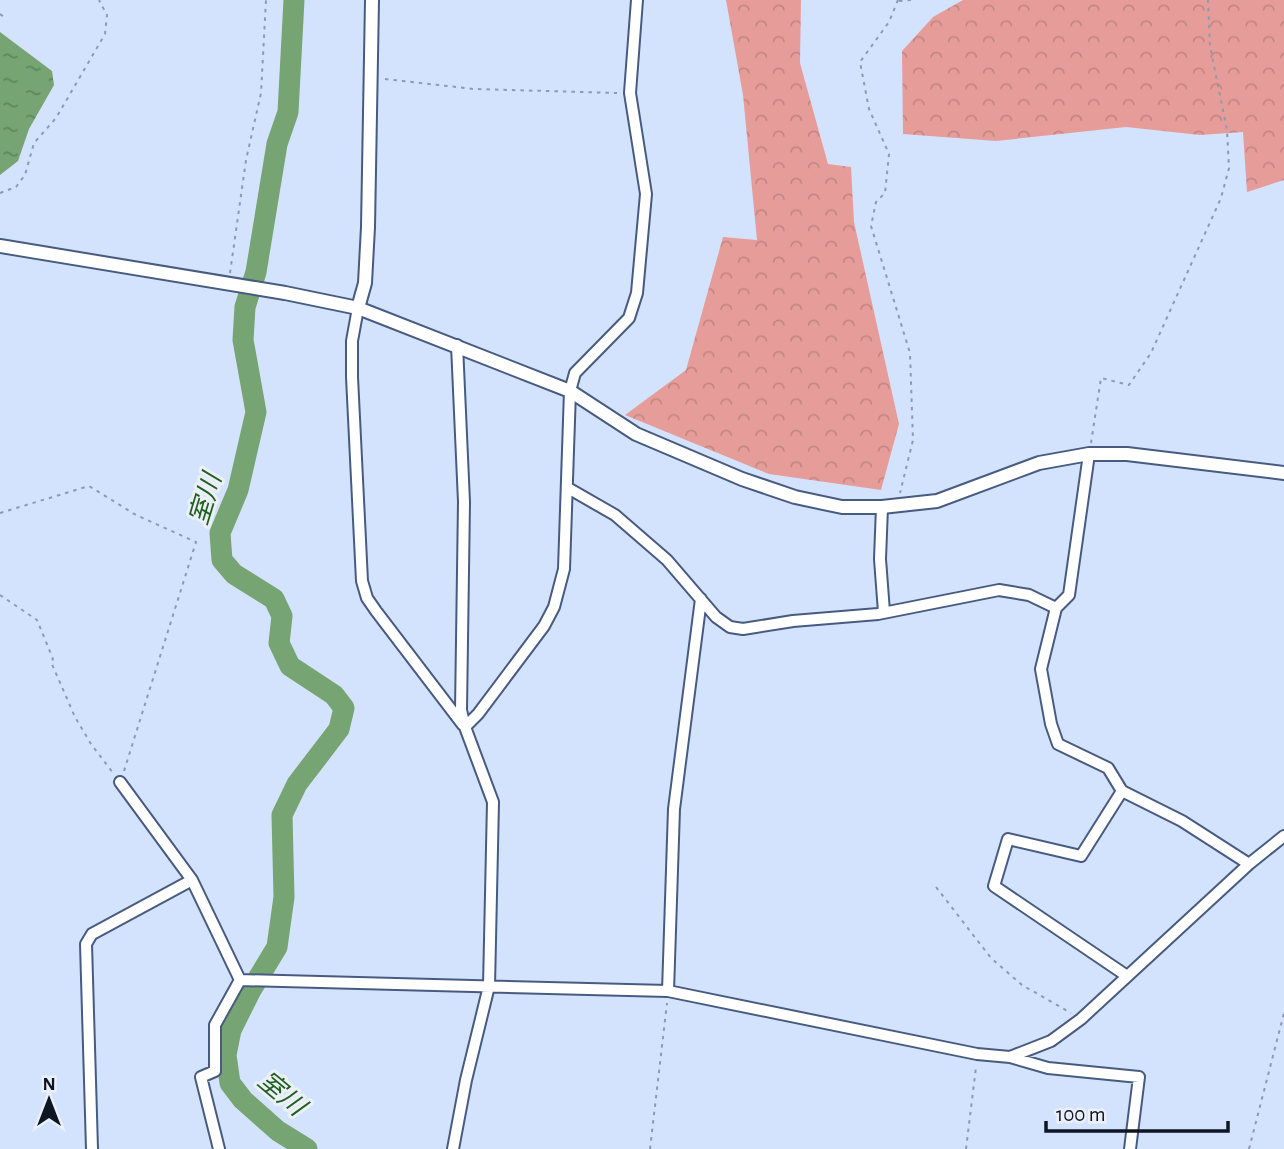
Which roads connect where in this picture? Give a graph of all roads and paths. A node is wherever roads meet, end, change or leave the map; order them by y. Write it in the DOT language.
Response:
graph roads {
  1 [pos="99,0"];
  2 [pos="266,0"];
  3 [pos="372,0"];
  4 [pos="637,0"];
  5 [pos="912,0"];
  6 [pos="1208,0"];
  7 [pos="898,1"];
  8 [pos="0,14"];
  9 [pos="4,17"];
  10 [pos="370,78"];
  11 [pos="630,93"];
  12 [pos="0,193"];
  13 [pos="0,246"];
  14 [pos="229,284"];
  15 [pos="358,308"];
  16 [pos="457,345"];
  17 [pos="570,391"];
  18 [pos="1089,454"];
  19 [pos="1284,473"];
  20 [pos="568,488"];
  21 [pos="883,507"];
  22 [pos="0,513"];
  23 [pos="0,595"];
  24 [pos="701,599"];
  25 [pos="1056,608"];
  26 [pos="884,612"];
  27 [pos="465,727"];
  28 [pos="120,782"];
  29 [pos="1122,791"];
  30 [pos="1284,836"];
  31 [pos="1249,864"];
  32 [pos="192,880"];
  33 [pos="936,887"];
  34 [pos="1127,976"];
  35 [pos="240,980"];
  36 [pos="489,986"];
  37 [pos="668,991"];
  38 [pos="1284,1013"];
  39 [pos="1080,1019"];
  40 [pos="977,1054"];
  41 [pos="1010,1057"];
  42 [pos="92,1149"];
  43 [pos="219,1149"];
  44 [pos="453,1149"];
  45 [pos="650,1149"];
  46 [pos="965,1149"];
  47 [pos="1130,1149"];
  48 [pos="1249,1149"];
  1 -- 12 [label="path"];
  2 -- 14 [label="path"];
  3 -- 10 [label="street"];
  4 -- 11 [label="street"];
  5 -- 7 [label="path"];
  6 -- 18 [label="path"];
  7 -- 21 [label="path"];
  8 -- 9 [label="path"];
  10 -- 11 [label="path"];
  10 -- 15 [label="street"];
  11 -- 17 [label="street"];
  13 -- 14 [label="street"];
  14 -- 15 [label="street"];
  15 -- 16 [label="street"];
  15 -- 27 [label="street"];
  16 -- 17 [label="street"];
  16 -- 27 [label="street"];
  17 -- 20 [label="street"];
  17 -- 21 [label="street"];
  18 -- 19 [label="street"];
  18 -- 21 [label="street"];
  18 -- 25 [label="street"];
  20 -- 24 [label="street"];
  20 -- 27 [label="street"];
  21 -- 26 [label="street"];
  22 -- 28 [label="path"];
  23 -- 28 [label="path"];
  24 -- 26 [label="street"];
  24 -- 37 [label="street"];
  25 -- 26 [label="street"];
  25 -- 29 [label="street"];
  27 -- 36 [label="street"];
  28 -- 32 [label="street"];
  29 -- 31 [label="street"];
  29 -- 34 [label="street"];
  30 -- 31 [label="street"];
  31 -- 34 [label="street"];
  32 -- 35 [label="street"];
  32 -- 42 [label="street"];
  33 -- 39 [label="path"];
  34 -- 39 [label="street"];
  35 -- 36 [label="street"];
  35 -- 43 [label="street"];
  36 -- 37 [label="street"];
  36 -- 44 [label="street"];
  37 -- 40 [label="street"];
  37 -- 45 [label="path"];
  38 -- 48 [label="path"];
  39 -- 41 [label="street"];
  40 -- 41 [label="street"];
  40 -- 46 [label="path"];
  41 -- 47 [label="street"];
}
